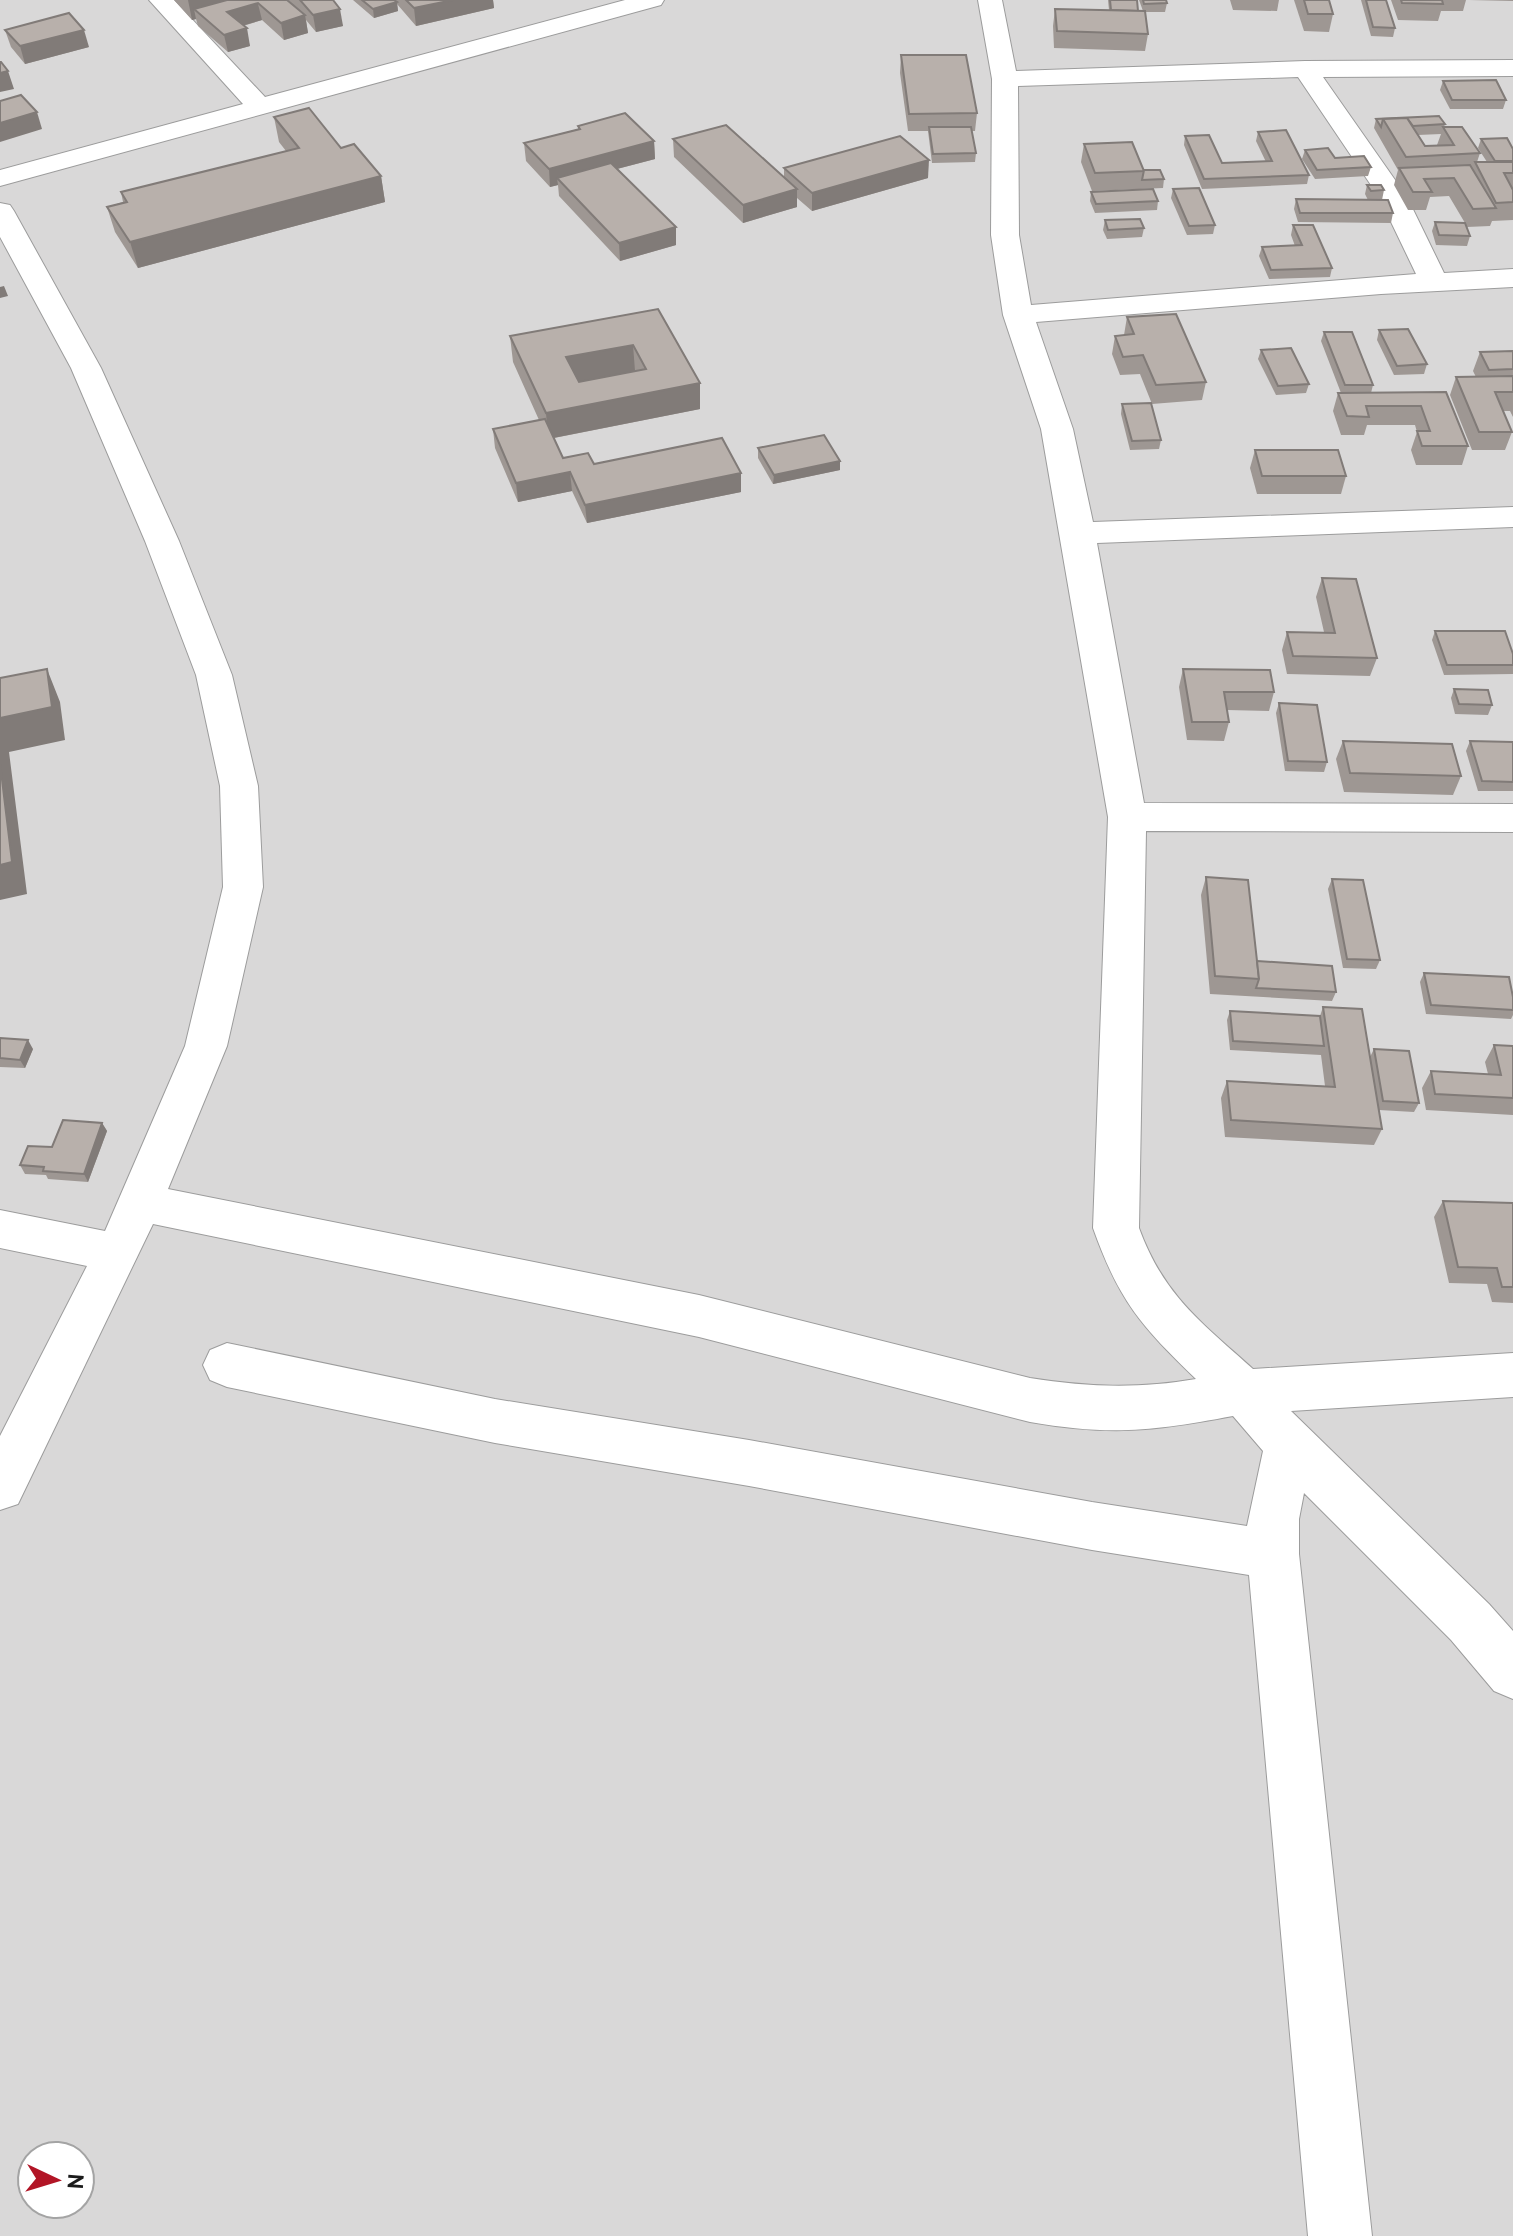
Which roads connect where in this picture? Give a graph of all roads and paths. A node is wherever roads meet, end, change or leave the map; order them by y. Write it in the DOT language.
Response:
graph roads {
  1 [pos="161,0"];
  2 [pos="652,0"];
  3 [pos="990,0"];
  4 [pos="1505,68"];
  5 [pos="1305,69"];
  6 [pos="1005,79"];
  7 [pos="1513,95"];
  8 [pos="259,106"];
  9 [pos="0,178"];
  10 [pos="0,211"];
  11 [pos="1513,278"];
  12 [pos="1434,282"];
  13 [pos="1018,315"];
  14 [pos="1513,517"];
  15 [pos="1078,533"];
  16 [pos="1127,817"];
  17 [pos="1513,818"];
  18 [pos="142,1203"];
  19 [pos="0,1229"];
  20 [pos="118,1253"];
  21 [pos="227,1365"];
  22 [pos="1513,1375"];
  23 [pos="1243,1392"];
  24 [pos="1289,1445"];
  25 [pos="0,1487"];
  26 [pos="1273,1554"];
  27 [pos="1513,1672"];
  28 [pos="1340,2236"];
  1 -- 8 [label="street"];
  2 -- 8 [label="street"];
  3 -- 6 [label="street"];
  4 -- 5 [label="street"];
  4 -- 7 [label="street"];
  5 -- 6 [label="street"];
  5 -- 12 [label="street"];
  6 -- 13 [label="street"];
  8 -- 9 [label="street"];
  10 -- 18 [label="street"];
  11 -- 12 [label="street"];
  12 -- 13 [label="street"];
  13 -- 15 [label="street"];
  14 -- 15 [label="street"];
  15 -- 16 [label="street"];
  16 -- 17 [label="street"];
  16 -- 23 [label="street"];
  18 -- 20 [label="street"];
  18 -- 23 [label="street"];
  19 -- 20 [label="street"];
  20 -- 25 [label="street"];
  21 -- 26 [label="street"];
  22 -- 23 [label="street"];
  23 -- 24 [label="street"];
  24 -- 26 [label="street"];
  24 -- 27 [label="street"];
  26 -- 28 [label="street"];
}
